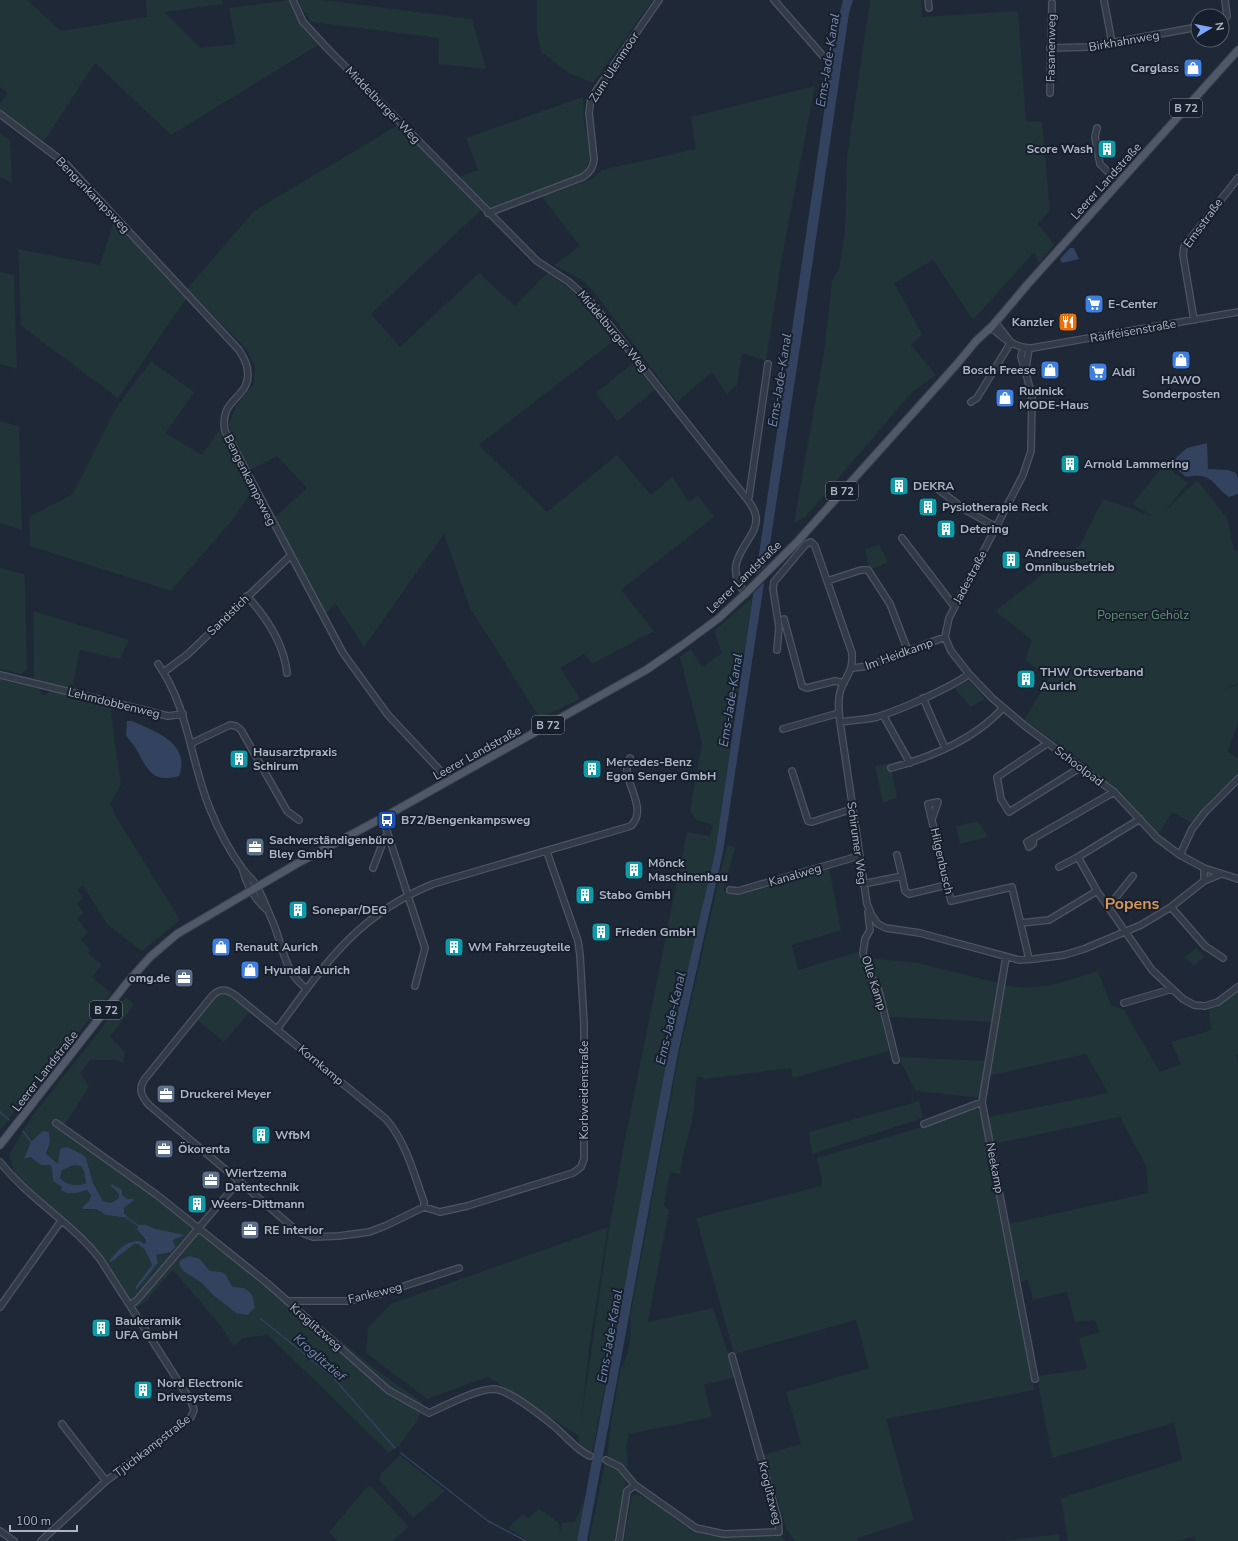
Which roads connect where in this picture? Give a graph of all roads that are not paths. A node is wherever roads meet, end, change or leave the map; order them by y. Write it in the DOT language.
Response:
graph roads {
  1 [pos="293,0"];
  2 [pos="659,0"];
  3 [pos="774,0"];
  4 [pos="928,0"];
  5 [pos="1104,0"];
  6 [pos="1052,3"];
  7 [pos="929,8"];
  8 [pos="1190,28"];
  9 [pos="1112,43"];
  10 [pos="1050,48"];
  11 [pos="1238,50"];
  12 [pos="823,56"];
  13 [pos="1050,93"];
  14 [pos="0,114"];
  15 [pos="1097,128"];
  16 [pos="1238,178"];
  17 [pos="1119,183"];
  18 [pos="488,213"];
  19 [pos="1238,312"];
  20 [pos="1194,320"];
  21 [pos="993,325"];
  22 [pos="1010,341"];
  23 [pos="1026,348"];
  24 [pos="768,364"];
  25 [pos="971,402"];
  26 [pos="926,484"];
  27 [pos="747,499"];
  28 [pos="996,527"];
  29 [pos="902,538"];
  30 [pos="290,556"];
  31 [pos="828,581"];
  32 [pos="747,593"];
  33 [pos="247,596"];
  34 [pos="954,606"];
  35 [pos="784,619"];
  36 [pos="945,637"];
  37 [pos="777,650"];
  38 [pos="908,651"];
  39 [pos="158,664"];
  40 [pos="852,668"];
  41 [pos="164,672"];
  42 [pos="287,673"];
  43 [pos="969,674"];
  44 [pos="0,675"];
  45 [pos="844,683"];
  46 [pos="923,698"];
  47 [pos="1003,708"];
  48 [pos="840,713"];
  49 [pos="183,714"];
  50 [pos="883,715"];
  51 [pos="840,722"];
  52 [pos="783,729"];
  53 [pos="1048,742"];
  54 [pos="192,743"];
  55 [pos="945,748"];
  56 [pos="630,758"];
  57 [pos="910,763"];
  58 [pos="1081,767"];
  59 [pos="891,768"];
  60 [pos="792,771"];
  61 [pos="1238,779"];
  62 [pos="450,780"];
  63 [pos="1114,792"];
  64 [pos="852,809"];
  65 [pos="932,819"];
  66 [pos="1140,819"];
  67 [pos="299,820"];
  68 [pos="386,828"];
  69 [pos="388,836"];
  70 [pos="1034,838"];
  71 [pos="547,852"];
  72 [pos="1180,854"];
  73 [pos="897,855"];
  74 [pos="859,856"];
  75 [pos="1078,857"];
  76 [pos="373,868"];
  77 [pos="1059,868"];
  78 [pos="1204,868"];
  79 [pos="1221,874"];
  80 [pos="902,876"];
  81 [pos="1132,876"];
  82 [pos="1238,879"];
  83 [pos="1204,881"];
  84 [pos="863,884"];
  85 [pos="947,885"];
  86 [pos="254,890"];
  87 [pos="730,890"];
  88 [pos="1098,891"];
  89 [pos="407,895"];
  90 [pos="867,904"];
  91 [pos="1110,906"];
  92 [pos="1171,907"];
  93 [pos="1021,922"];
  94 [pos="886,928"];
  95 [pos="870,930"];
  96 [pos="1125,932"];
  97 [pos="1006,957"];
  98 [pos="1223,958"];
  99 [pos="1029,959"];
  100 [pos="415,986"];
  101 [pos="1238,988"];
  102 [pos="307,989"];
  103 [pos="1172,989"];
  104 [pos="1124,1003"];
  105 [pos="278,1028"];
  106 [pos="896,1060"];
  107 [pos="982,1102"];
  108 [pos="56,1123"];
  109 [pos="924,1124"];
  110 [pos="0,1145"];
  111 [pos="0,1162"];
  112 [pos="0,1169"];
  113 [pos="8,1173"];
  114 [pos="239,1181"];
  115 [pos="424,1207"];
  116 [pos="61,1221"];
  117 [pos="198,1228"];
  118 [pos="459,1268"];
  119 [pos="287,1301"];
  120 [pos="130,1305"];
  121 [pos="0,1307"];
  122 [pos="732,1356"];
  123 [pos="1035,1379"];
  124 [pos="62,1424"];
  125 [pos="590,1456"];
  126 [pos="606,1460"];
  127 [pos="106,1481"];
  128 [pos="635,1485"];
  129 [pos="0,1531"];
  130 [pos="14,1541"];
  131 [pos="41,1541"];
  132 [pos="619,1541"];
  1 -- 18 [label="street, Middelburger Weg"];
  2 -- 18 [label="street, Zum Ulenmoor"];
  3 -- 12 [label="street"];
  4 -- 7 [label="street"];
  5 -- 9 [label="street"];
  6 -- 10 [label="street, Fasanenweg"];
  8 -- 9 [label="street, Birkhahnweg"];
  9 -- 10 [label="street, Birkhahnweg"];
  10 -- 13 [label="street, Fasanenweg"];
  11 -- 17 [label="main road, Leerer Landstraße / B 72"];
  14 -- 30 [label="street, Bengenkampsweg"];
  15 -- 17 [label="street"];
  16 -- 20 [label="street, Emsstraße"];
  17 -- 21 [label="main road, Leerer Landstraße / B 72"];
  18 -- 27 [label="street, Middelburger Weg"];
  19 -- 20 [label="street, Raiffeisenstraße"];
  20 -- 23 [label="street, Raiffeisenstraße"];
  21 -- 22 [label="street"];
  21 -- 32 [label="main road, Leerer Landstraße / B 72"];
  22 -- 23 [label="street"];
  22 -- 25 [label="street"];
  23 -- 28 [label="street, Jadestraße"];
  24 -- 27 [label="street"];
  26 -- 28 [label="street"];
  27 -- 32 [label="street, Middelburger Weg"];
  28 -- 34 [label="street, Jadestraße"];
  29 -- 34 [label="street"];
  30 -- 33 [label="street, Sandstich"];
  30 -- 62 [label="street, Bengenkampsweg"];
  31 -- 37 [label="street"];
  31 -- 38 [label="street"];
  31 -- 40 [label="street"];
  32 -- 62 [label="main road, Leerer Landstraße / B 72"];
  33 -- 41 [label="street, Sandstich"];
  33 -- 42 [label="street"];
  34 -- 36 [label="street, Jadestraße"];
  35 -- 45 [label="street"];
  36 -- 38 [label="street, Im Heidkamp"];
  36 -- 43 [label="street, Schoolpad"];
  38 -- 40 [label="street, Im Heidkamp"];
  39 -- 41 [label="street"];
  40 -- 45 [label="street, Schirumer Weg"];
  41 -- 49 [label="street"];
  43 -- 46 [label="street"];
  43 -- 47 [label="street, Schoolpad"];
  44 -- 49 [label="street, Lehmdobbenweg"];
  45 -- 48 [label="street, Schirumer Weg"];
  46 -- 50 [label="street"];
  46 -- 55 [label="street"];
  47 -- 53 [label="street, Schoolpad"];
  47 -- 55 [label="street"];
  48 -- 51 [label="street, Schirumer Weg"];
  48 -- 52 [label="street"];
  49 -- 54 [label="street"];
  50 -- 51 [label="street"];
  50 -- 57 [label="street"];
  51 -- 64 [label="street, Schirumer Weg"];
  53 -- 58 [label="street, Schoolpad"];
  53 -- 58 [label="street"];
  54 -- 67 [label="street"];
  54 -- 86 [label="street"];
  55 -- 57 [label="street"];
  56 -- 71 [label="street"];
  57 -- 59 [label="street"];
  58 -- 63 [label="street, Schoolpad"];
  60 -- 64 [label="street"];
  61 -- 72 [label="street"];
  62 -- 86 [label="main road, Leerer Landstraße / B 72"];
  63 -- 66 [label="street, Schoolpad"];
  63 -- 70 [label="street"];
  64 -- 74 [label="street, Schirumer Weg"];
  65 -- 85 [label="street, Hilgenbusch"];
  66 -- 72 [label="street, Schoolpad"];
  66 -- 75 [label="street"];
  68 -- 69 [label="street"];
  69 -- 76 [label="street"];
  69 -- 89 [label="street"];
  71 -- 89 [label="street"];
  71 -- 115 [label="street, Korbweidenstraße"];
  72 -- 78 [label="street, Schoolpad"];
  73 -- 80 [label="street"];
  74 -- 84 [label="street, Schirumer Weg"];
  74 -- 87 [label="street, Kanalweg"];
  75 -- 77 [label="street"];
  75 -- 88 [label="street"];
  78 -- 79 [label="street, Schoolpad"];
  78 -- 83 [label="street"];
  79 -- 82 [label="street, Schoolpad"];
  79 -- 83 [label="street"];
  80 -- 84 [label="street"];
  80 -- 85 [label="street"];
  81 -- 91 [label="street"];
  83 -- 92 [label="street"];
  84 -- 90 [label="street, Schirumer Weg"];
  85 -- 93 [label="street, Hilgenbusch"];
  86 -- 102 [label="street"];
  86 -- 110 [label="main road, Leerer Landstraße / B 72"];
  88 -- 91 [label="street"];
  88 -- 93 [label="street"];
  89 -- 100 [label="street"];
  89 -- 102 [label="street"];
  90 -- 94 [label="street, Schirumer Weg"];
  90 -- 95 [label="street, Olle Kamp"];
  91 -- 96 [label="street"];
  92 -- 96 [label="street"];
  92 -- 98 [label="street"];
  93 -- 99 [label="street, Hilgenbusch"];
  94 -- 95 [label="street"];
  94 -- 97 [label="street"];
  95 -- 106 [label="street, Olle Kamp"];
  96 -- 99 [label="street"];
  96 -- 103 [label="street"];
  97 -- 99 [label="street"];
  97 -- 107 [label="street, Neekamp"];
  101 -- 103 [label="street"];
  102 -- 105 [label="street"];
  103 -- 104 [label="street"];
  105 -- 114 [label="street, Kornkamp"];
  105 -- 115 [label="street, Kornkamp"];
  107 -- 109 [label="street"];
  107 -- 123 [label="street, Neekamp"];
  108 -- 117 [label="street, Kroglitzweg"];
  111 -- 113 [label="street, Tjüchkampstraße"];
  112 -- 113 [label="street, Tjüchkampstraße"];
  113 -- 116 [label="street, Tjüchkampstraße"];
  114 -- 115 [label="street, Kornkamp"];
  114 -- 117 [label="street"];
  116 -- 120 [label="street, Tjüchkampstraße"];
  116 -- 121 [label="street"];
  117 -- 119 [label="street, Kroglitzweg"];
  117 -- 120 [label="street"];
  118 -- 119 [label="street, Fankeweg"];
  119 -- 125 [label="street, Kroglitzweg"];
  120 -- 127 [label="street, Tjüchkampstraße"];
  122 -- 128 [label="street, Kroglitzweg"];
  124 -- 127 [label="street"];
  126 -- 128 [label="street, Kroglitzweg"];
  127 -- 131 [label="street, Tjüchkampstraße"];
  128 -- 132 [label="street"];
  129 -- 130 [label="street"];
}
